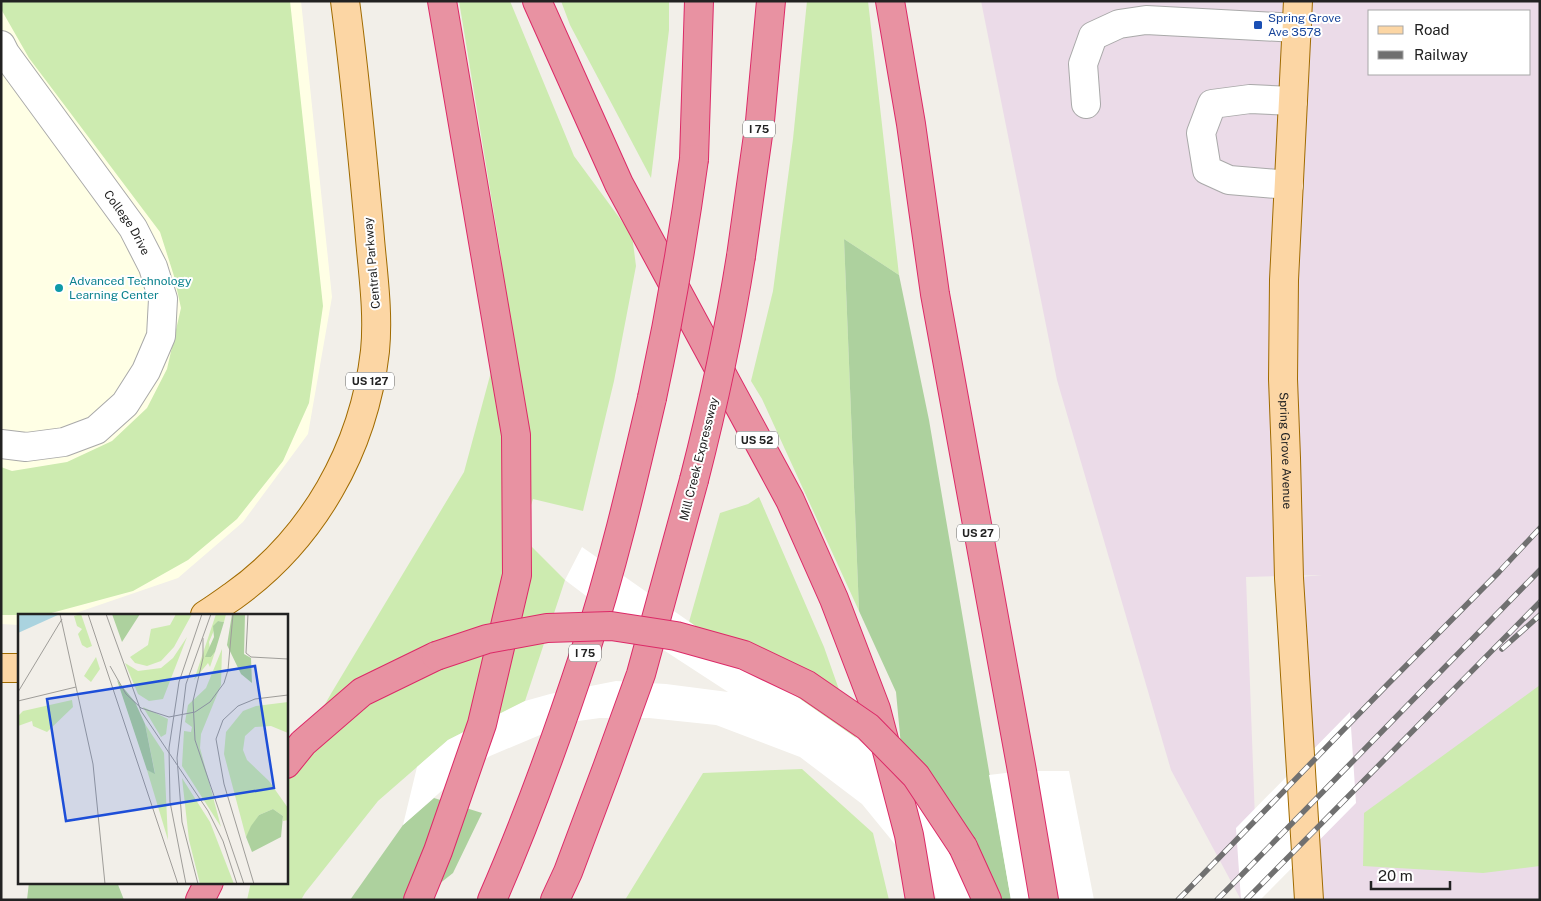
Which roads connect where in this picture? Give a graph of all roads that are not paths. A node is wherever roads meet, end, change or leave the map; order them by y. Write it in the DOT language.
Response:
graph roads {
  1 [pos="345,1"];
  2 [pos="442,1"];
  3 [pos="537,1"];
  4 [pos="699,1"];
  5 [pos="770,1"];
  6 [pos="890,1"];
  7 [pos="1298,14"];
  8 [pos="1,45"];
  9 [pos="1293,101"];
  10 [pos="1086,104"];
  11 [pos="1289,185"];
  12 [pos="1,444"];
  13 [pos="206,614"];
  14 [pos="1,668"];
  15 [pos="18,668"];
  16 [pos="288,761"];
  17 [pos="208,884"];
  18 [pos="200,900"];
  19 [pos="418,900"];
  20 [pos="492,900"];
  21 [pos="555,900"];
  22 [pos="920,900"];
  23 [pos="987,900"];
  24 [pos="1044,900"];
  25 [pos="1309,900"];
  1 -- 13 [label="main road, Central Parkway / US 127"];
  2 -- 19 [label="highway"];
  3 -- 22 [label="highway, US 52"];
  4 -- 20 [label="highway, I 75, bridge"];
  5 -- 21 [label="highway, Mill Creek Expressway / I 75, bridge"];
  6 -- 24 [label="highway, US 27"];
  7 -- 9 [label="main road, Spring Grove Avenue"];
  7 -- 10 [label="lane"];
  8 -- 12 [label="lane, College Drive"];
  9 -- 11 [label="main road, Spring Grove Avenue"];
  9 -- 11 [label="lane"];
  11 -- 25 [label="main road, Spring Grove Avenue"];
  14 -- 15 [label="main road"];
  16 -- 23 [label="highway, bridge"];
  17 -- 18 [label="highway"];
}
